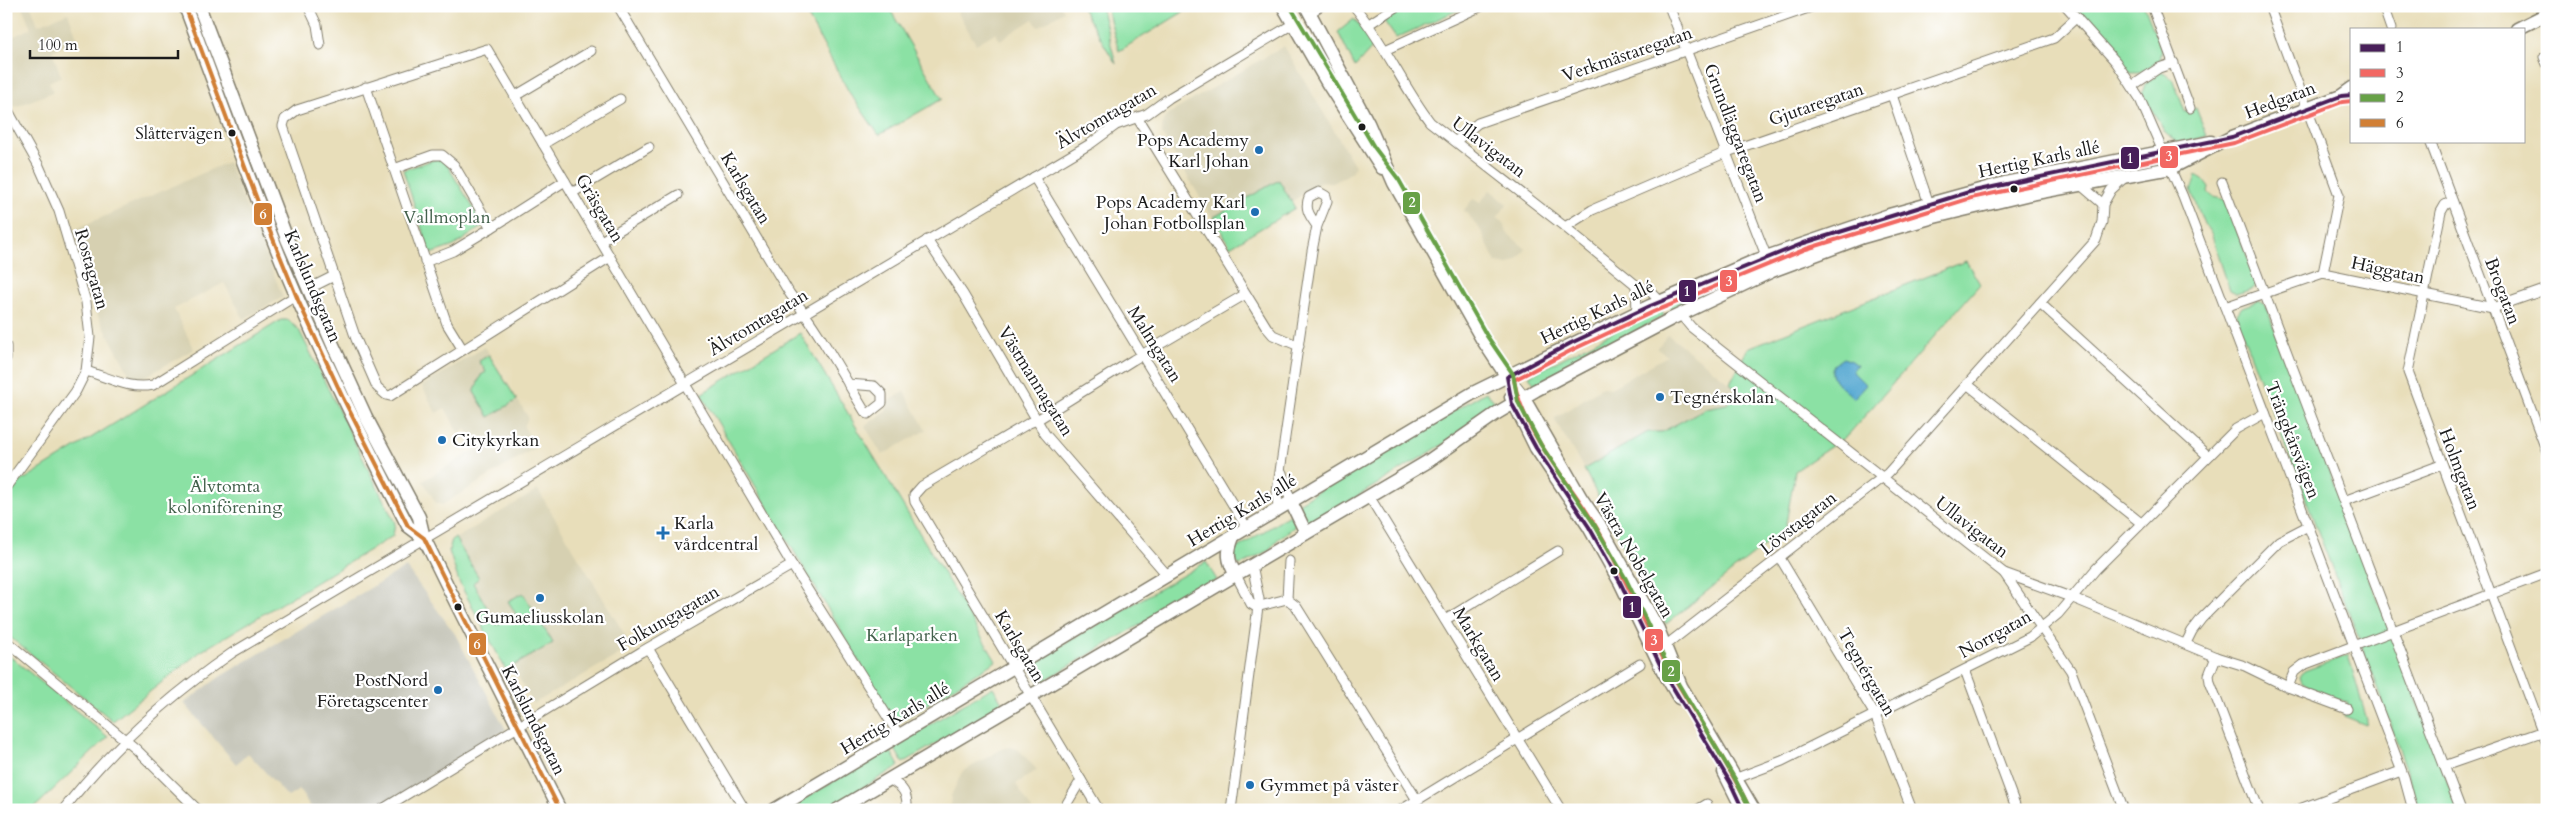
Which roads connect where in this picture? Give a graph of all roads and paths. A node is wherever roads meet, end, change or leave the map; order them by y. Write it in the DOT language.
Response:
graph roads {
  1 [pos="185,6"];
  2 [pos="199,6"];
  3 [pos="308,6"];
  4 [pos="618,6"];
  5 [pos="1283,6"];
  6 [pos="1354,6"];
  7 [pos="1397,6"];
  8 [pos="1482,6"];
  9 [pos="1669,6"];
  10 [pos="1814,6"];
  11 [pos="2066,6"];
  12 [pos="2152,6"];
  13 [pos="2269,6"];
  14 [pos="2383,6"];
  15 [pos="1312,9"];
  16 [pos="2547,14"];
  17 [pos="2077,17"];
  18 [pos="2547,21"];
  19 [pos="1293,24"];
  20 [pos="1368,24"];
  21 [pos="2523,26"];
  22 [pos="2391,28"];
  23 [pos="320,46"];
  24 [pos="1385,50"];
  25 [pos="1687,50"];
  26 [pos="591,51"];
  27 [pos="2174,63"];
  28 [pos="2132,86"];
  29 [pos="366,88"];
  30 [pos="1892,94"];
  31 [pos="2346,95"];
  32 [pos="515,96"];
  33 [pos="620,99"];
  34 [pos="6,108"];
  35 [pos="2190,108"];
  36 [pos="2307,108"];
  37 [pos="1138,119"];
  38 [pos="2232,137"];
  39 [pos="1456,141"];
  40 [pos="2430,142"];
  41 [pos="543,144"];
  42 [pos="649,147"];
  43 [pos="2164,151"];
  44 [pos="1726,152"];
  45 [pos="2171,168"];
  46 [pos="394,170"];
  47 [pos="1034,177"];
  48 [pos="2124,178"];
  49 [pos="565,181"];
  50 [pos="2222,182"];
  51 [pos="1394,184"];
  52 [pos="2082,186"];
  53 [pos="572,193"];
  54 [pos="678,196"];
  55 [pos="2452,201"];
  56 [pos="1929,204"];
  57 [pos="2102,204"];
  58 [pos="1934,217"];
  59 [pos="1317,226"];
  60 [pos="1565,227"];
  61 [pos="492,228"];
  62 [pos="927,240"];
  63 [pos="600,241"];
  64 [pos="1768,256"];
  65 [pos="610,257"];
  66 [pos="425,262"];
  67 [pos="1772,271"];
  68 [pos="2323,273"];
  69 [pos="334,276"];
  70 [pos="1636,285"];
  71 [pos="2547,289"];
  72 [pos="302,292"];
  73 [pos="2265,293"];
  74 [pos="2424,294"];
  75 [pos="1244,295"];
  76 [pos="1660,301"];
  77 [pos="2040,303"];
  78 [pos="2225,307"];
  79 [pos="2493,308"];
  80 [pos="1637,312"];
  81 [pos="805,313"];
  82 [pos="1681,315"];
  83 [pos="6,346"];
  84 [pos="1299,346"];
  85 [pos="463,350"];
  86 [pos="1142,355"];
  87 [pos="6,358"];
  88 [pos="86,371"];
  89 [pos="1507,378"];
  90 [pos="685,384"];
  91 [pos="848,384"];
  92 [pos="1968,384"];
  93 [pos="1518,400"];
  94 [pos="2265,413"];
  95 [pos="1038,420"];
  96 [pos="2547,452"];
  97 [pos="2208,456"];
  98 [pos="2441,465"];
  99 [pos="1281,472"];
  100 [pos="1882,477"];
  101 [pos="6,486"];
  102 [pos="1369,496"];
  103 [pos="2344,501"];
  104 [pos="1291,502"];
  105 [pos="1278,510"];
  106 [pos="2140,523"];
  107 [pos="2308,526"];
  108 [pos="1248,528"];
  109 [pos="1306,533"];
  110 [pos="1234,536"];
  111 [pos="424,538"];
  112 [pos="1558,551"];
  113 [pos="1780,558"];
  114 [pos="1289,561"];
  115 [pos="792,565"];
  116 [pos="1252,565"];
  117 [pos="2004,573"];
  118 [pos="2547,573"];
  119 [pos="1236,575"];
  120 [pos="1168,576"];
  121 [pos="2491,594"];
  122 [pos="2073,598"];
  123 [pos="1287,599"];
  124 [pos="1256,607"];
  125 [pos="1445,620"];
  126 [pos="2042,628"];
  127 [pos="2394,632"];
  128 [pos="6,641"];
  129 [pos="2186,643"];
  130 [pos="1665,646"];
  131 [pos="2354,646"];
  132 [pos="648,648"];
  133 [pos="2216,657"];
  134 [pos="1640,664"];
  135 [pos="1014,667"];
  136 [pos="1965,670"];
  137 [pos="2288,687"];
  138 [pos="1030,695"];
  139 [pos="2347,709"];
  140 [pos="1875,715"];
  141 [pos="517,728"];
  142 [pos="2544,731"];
  143 [pos="899,735"];
  144 [pos="1517,738"];
  145 [pos="125,740"];
  146 [pos="2547,744"];
  147 [pos="2444,766"];
  148 [pos="2402,772"];
  149 [pos="1737,778"];
  150 [pos="889,779"];
  151 [pos="1081,780"];
  152 [pos="1416,800"];
  153 [pos="1707,804"];
  154 [pos="63,810"];
  155 [pos="198,810"];
  156 [pos="381,810"];
  157 [pos="560,810"];
  158 [pos="745,810"];
  159 [pos="774,810"];
  160 [pos="837,810"];
  161 [pos="907,810"];
  162 [pos="1063,810"];
  163 [pos="1098,810"];
  164 [pos="1230,810"];
  165 [pos="1401,810"];
  166 [pos="1561,810"];
  167 [pos="1697,810"];
  168 [pos="1743,810"];
  169 [pos="1754,810"];
  170 [pos="1912,810"];
  171 [pos="2017,810"];
  172 [pos="2124,810"];
  173 [pos="2259,810"];
  174 [pos="2297,810"];
  175 [pos="2413,810"];
  176 [pos="2461,810"];
  1 -- 72 [label="main road, Karlslundsgatan"];
  2 -- 72 [label="main road, Karlslundsgatan"];
  3 -- 23 [label="street"];
  4 -- 81 [label="street, Karlsgatan"];
  5 -- 19 [label="main road"];
  6 -- 20 [label="street, Ullavigatan"];
  7 -- 20 [label="street"];
  8 -- 24 [label="street"];
  9 -- 25 [label="street, Grundläggaregatan"];
  10 -- 25 [label="street, Verkmästaregatan"];
  11 -- 17 [label="street, Trängkårsvägen"];
  12 -- 27 [label="street"];
  13 -- 36 [label="street"];
  14 -- 22 [label="street"];
  15 -- 19 [label="main road"];
  15 -- 51 [label="main road"];
  16 -- 21 [label="main road"];
  17 -- 28 [label="street, Trängkårsvägen"];
  17 -- 30 [label="street, Gjutaregatan"];
  18 -- 21 [label="main road"];
  19 -- 37 [label="street, Älvtomtagatan"];
  19 -- 51 [label="main road"];
  20 -- 24 [label="street, Ullavigatan"];
  24 -- 39 [label="street, Ullavigatan"];
  25 -- 39 [label="street, Verkmästaregatan"];
  25 -- 44 [label="street, Grundläggaregatan"];
  26 -- 32 [label="street"];
  27 -- 28 [label="street"];
  27 -- 35 [label="street"];
  28 -- 43 [label="street, Trängkårsvägen"];
  29 -- 32 [label="street, Gräsgatan"];
  29 -- 46 [label="street"];
  29 -- 69 [label="street"];
  30 -- 44 [label="street, Gjutaregatan"];
  30 -- 56 [label="street"];
  31 -- 36 [label="main road, Hedgatan"];
  32 -- 41 [label="street, Gräsgatan"];
  33 -- 41 [label="street"];
  34 -- 88 [label="street, Rostagatan"];
  36 -- 38 [label="main road, Hedgatan"];
  36 -- 68 [label="street"];
  37 -- 47 [label="street, Älvtomtagatan"];
  37 -- 75 [label="street"];
  38 -- 43 [label="main road, Hertig Karls allé"];
  38 -- 45 [label="main road, Hertig Karls allé"];
  39 -- 60 [label="street, Ullavigatan"];
  40 -- 55 [label="street, Brogatan"];
  41 -- 49 [label="street, Gräsgatan"];
  42 -- 53 [label="street"];
  43 -- 45 [label="street, Trängkårsvägen"];
  43 -- 56 [label="main road, Hertig Karls allé"];
  44 -- 60 [label="street, Gjutaregatan"];
  44 -- 64 [label="street, Grundläggaregatan"];
  45 -- 48 [label="main road, Hertig Karls allé"];
  45 -- 78 [label="street, Trängkårsvägen"];
  46 -- 61 [label="street"];
  46 -- 66 [label="street"];
  47 -- 62 [label="street, Älvtomtagatan"];
  47 -- 86 [label="street, Malmgatan"];
  48 -- 52 [label="main road, Hertig Karls allé"];
  48 -- 57 [label="street"];
  49 -- 53 [label="street, Gräsgatan"];
  49 -- 61 [label="street"];
  50 -- 73 [label="street, Trängkårsvägen"];
  51 -- 89 [label="main road"];
  52 -- 57 [label="street"];
  52 -- 58 [label="main road, Hertig Karls allé"];
  53 -- 63 [label="street, Gräsgatan"];
  54 -- 63 [label="street"];
  55 -- 74 [label="street, Holmgatan"];
  55 -- 79 [label="street, Brogatan"];
  56 -- 58 [label="main road"];
  56 -- 64 [label="main road, Hertig Karls allé"];
  57 -- 77 [label="street, Lövstagatan"];
  58 -- 67 [label="main road, Hertig Karls allé"];
  59 -- 84 [label="street"];
  60 -- 70 [label="street, Ullavigatan"];
  61 -- 66 [label="street"];
  62 -- 81 [label="street, Älvtomtagatan"];
  62 -- 95 [label="street, Västmannagatan"];
  63 -- 65 [label="street, Gräsgatan"];
  64 -- 67 [label="street, Grundläggaregatan"];
  64 -- 76 [label="main road, Hertig Karls allé"];
  65 -- 85 [label="street"];
  65 -- 90 [label="street, Gräsgatan"];
  66 -- 85 [label="street"];
  67 -- 82 [label="main road, Hertig Karls allé"];
  68 -- 73 [label="street, Häggatan"];
  68 -- 74 [label="street, Häggatan"];
  69 -- 72 [label="street"];
  69 -- 85 [label="street"];
  70 -- 76 [label="street, Ullavigatan"];
  70 -- 80 [label="street"];
  71 -- 79 [label="street"];
  72 -- 88 [label="street"];
  72 -- 111 [label="main road, Karlslundsgatan"];
  73 -- 78 [label="street, Häggatan"];
  73 -- 103 [label="street, Trängkårsvägen"];
  74 -- 79 [label="street, Häggatan"];
  74 -- 98 [label="street, Holmgatan"];
  75 -- 84 [label="street"];
  75 -- 86 [label="street"];
  76 -- 80 [label="main road, Hertig Karls allé"];
  77 -- 92 [label="street, Lövstagatan"];
  77 -- 97 [label="street"];
  78 -- 94 [label="street, Trängkårsvägen"];
  79 -- 96 [label="street, Brogatan"];
  80 -- 89 [label="main road, Hertig Karls allé"];
  81 -- 90 [label="street, Älvtomtagatan"];
  81 -- 91 [label="street, Karlsgatan"];
  82 -- 93 [label="main road, Hertig Karls allé"];
  82 -- 100 [label="street, Ullavigatan"];
  83 -- 87 [label="street"];
  84 -- 99 [label="street"];
  86 -- 95 [label="street"];
  86 -- 108 [label="street, Malmgatan"];
  88 -- 101 [label="street, Rostagatan"];
  89 -- 93 [label="main road"];
  89 -- 104 [label="main road, Hertig Karls allé"];
  90 -- 111 [label="street, Älvtomtagatan"];
  90 -- 115 [label="street"];
  92 -- 100 [label="street, Lövstagatan"];
  92 -- 106 [label="street"];
  93 -- 102 [label="main road, Hertig Karls allé"];
  93 -- 130 [label="main road, Västra Nobelgatan"];
  93 -- 168 [label="main road, Västra Nobelgatan"];
  94 -- 97 [label="street, Norrgatan"];
  94 -- 107 [label="street, Trängkårsvägen"];
  95 -- 120 [label="street, Västmannagatan"];
  95 -- 135 [label="street, Karlsgatan"];
  97 -- 106 [label="street, Norrgatan"];
  98 -- 103 [label="street"];
  98 -- 121 [label="street, Holmgatan"];
  99 -- 104 [label="street"];
  99 -- 105 [label="street"];
  100 -- 113 [label="street, Lövstagatan"];
  100 -- 117 [label="street, Ullavigatan"];
  102 -- 109 [label="main road, Hertig Karls allé"];
  102 -- 125 [label="street, Markgatan"];
  103 -- 127 [label="street, Trängkårsvägen"];
  104 -- 105 [label="main road, Hertig Karls allé"];
  104 -- 109 [label="main road"];
  105 -- 108 [label="main road, Hertig Karls allé"];
  106 -- 122 [label="street, Norrgatan"];
  107 -- 129 [label="street"];
  107 -- 131 [label="street, Trängkårsvägen"];
  108 -- 110 [label="main road, Hertig Karls allé"];
  109 -- 116 [label="main road, Hertig Karls allé"];
  110 -- 119 [label="main road"];
  110 -- 120 [label="main road, Hertig Karls allé"];
  111 -- 141 [label="main road, Karlslundsgatan"];
  111 -- 145 [label="street, Älvtomtagatan"];
  112 -- 125 [label="street"];
  113 -- 130 [label="street, Lövstagatan"];
  113 -- 140 [label="street, Tegnérgatan"];
  114 -- 123 [label="street"];
  115 -- 132 [label="street, Folkungagatan"];
  115 -- 143 [label="street"];
  116 -- 119 [label="main road, Hertig Karls allé"];
  116 -- 124 [label="street"];
  117 -- 122 [label="street, Ullavigatan"];
  117 -- 126 [label="street"];
  118 -- 121 [label="street"];
  119 -- 124 [label="street"];
  119 -- 138 [label="main road, Hertig Karls allé"];
  120 -- 135 [label="main road, Hertig Karls allé"];
  121 -- 127 [label="street"];
  121 -- 142 [label="street, Holmgatan"];
  122 -- 126 [label="street, Norrgatan"];
  122 -- 129 [label="street, Ullavigatan"];
  123 -- 124 [label="street"];
  123 -- 152 [label="street"];
  124 -- 164 [label="street"];
  125 -- 144 [label="street, Markgatan"];
  126 -- 136 [label="street, Norrgatan"];
  126 -- 172 [label="street"];
  127 -- 131 [label="street"];
  127 -- 147 [label="street, Trängkårsvägen"];
  128 -- 145 [label="street"];
  129 -- 133 [label="street, Ullavigatan"];
  130 -- 149 [label="main road, Västra Nobelgatan"];
  131 -- 137 [label="street"];
  131 -- 148 [label="street, Trängkårsvägen"];
  132 -- 141 [label="street, Folkungagatan"];
  132 -- 158 [label="street"];
  133 -- 137 [label="street, Ullavigatan"];
  133 -- 173 [label="street"];
  134 -- 144 [label="street"];
  135 -- 138 [label="street, Karlsgatan"];
  135 -- 143 [label="main road, Hertig Karls allé"];
  136 -- 140 [label="street, Norrgatan"];
  136 -- 171 [label="street"];
  137 -- 139 [label="street, Ullavigatan"];
  138 -- 150 [label="main road, Hertig Karls allé"];
  138 -- 151 [label="street, Karlsgatan"];
  140 -- 149 [label="street, Norrgatan"];
  140 -- 170 [label="street, Tegnérgatan"];
  141 -- 156 [label="street, Folkungagatan"];
  141 -- 157 [label="main road, Karlslundsgatan"];
  142 -- 146 [label="street, Holmgatan"];
  142 -- 147 [label="street"];
  143 -- 159 [label="main road, Hertig Karls allé"];
  144 -- 152 [label="street"];
  144 -- 166 [label="street, Markgatan"];
  145 -- 154 [label="street, Älvtomtagatan"];
  145 -- 155 [label="street"];
  147 -- 176 [label="street, Trängkårsvägen"];
  148 -- 174 [label="street"];
  148 -- 175 [label="street, Trängkårsvägen"];
  149 -- 169 [label="main road, Västra Nobelgatan"];
  150 -- 160 [label="main road, Hertig Karls allé"];
  150 -- 161 [label="street"];
  151 -- 162 [label="street"];
  151 -- 163 [label="street, Karlsgatan"];
  152 -- 165 [label="street"];
  153 -- 167 [label="street"];
}
